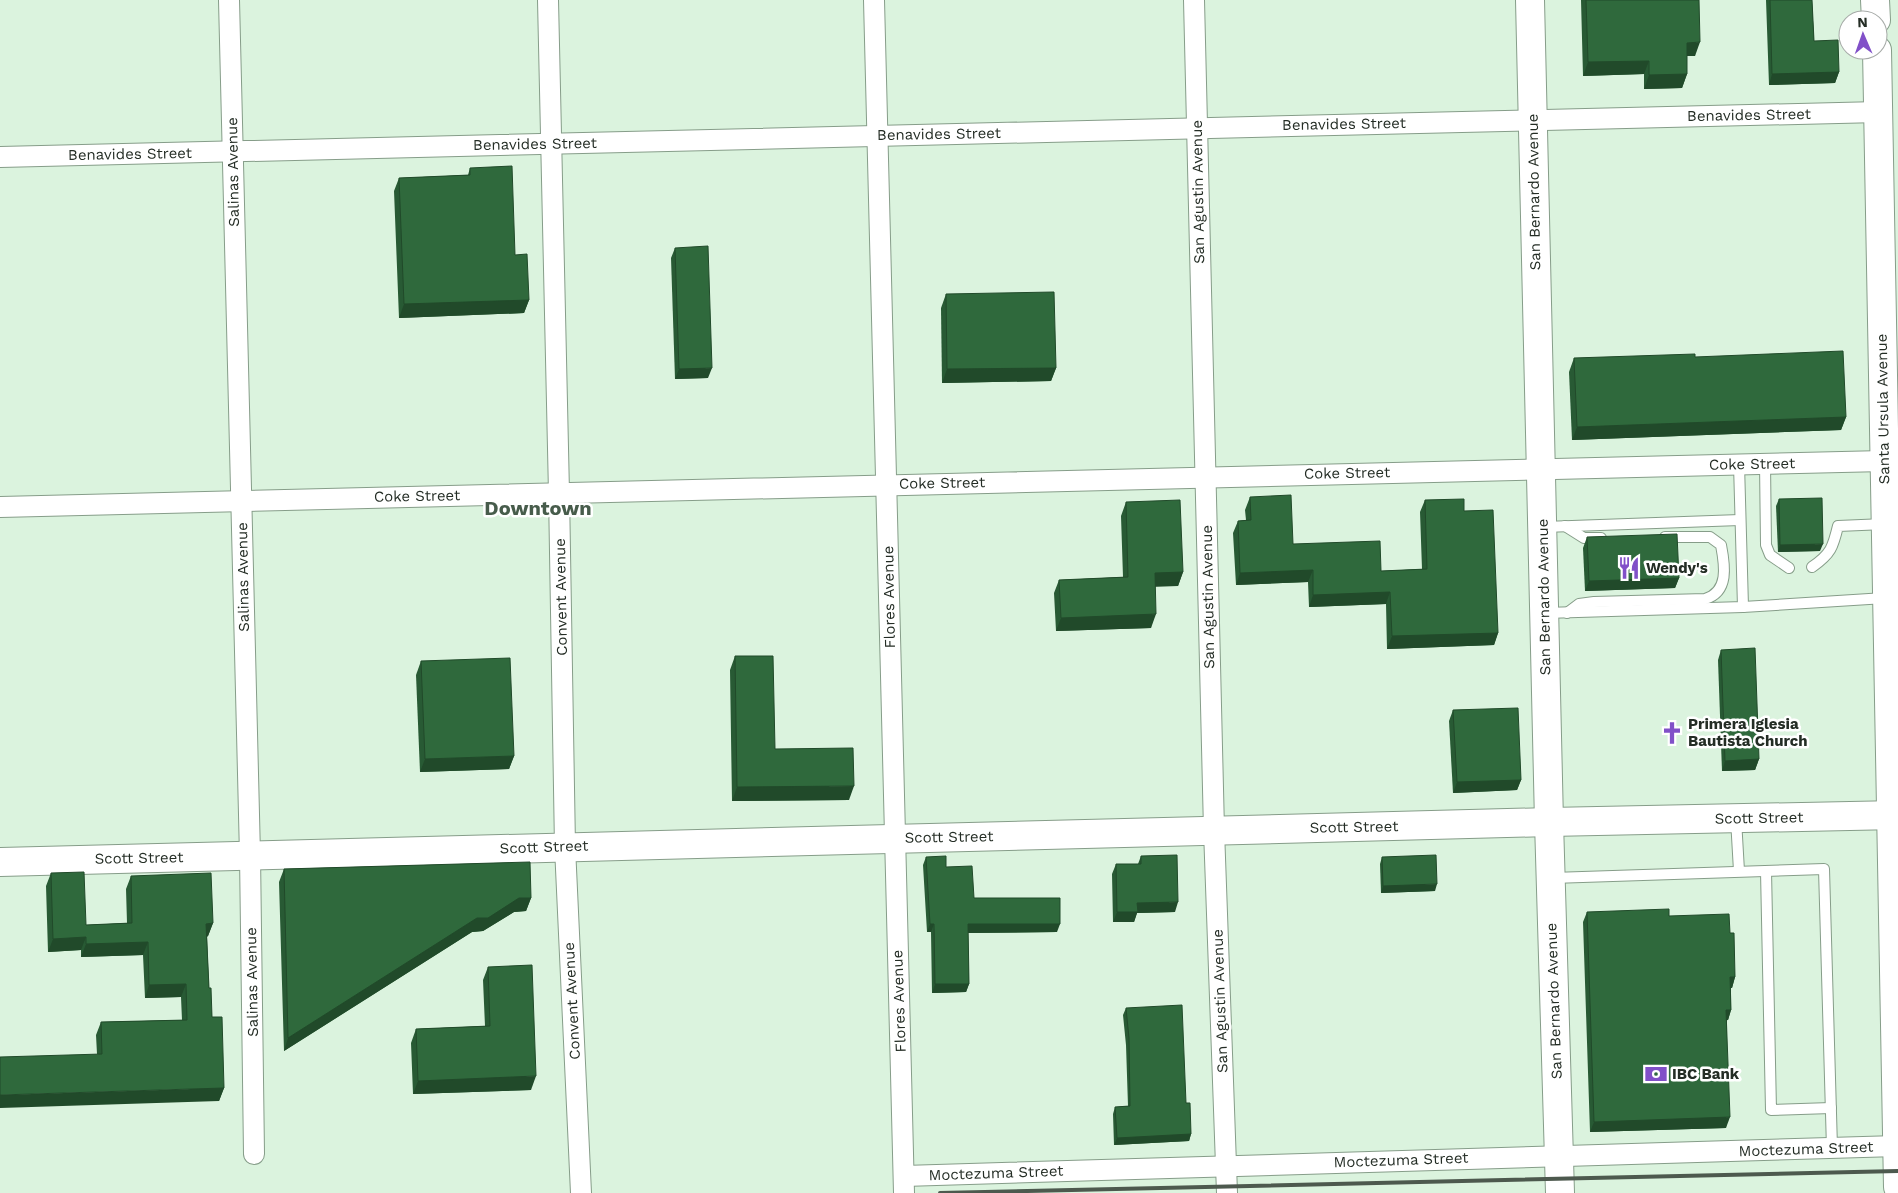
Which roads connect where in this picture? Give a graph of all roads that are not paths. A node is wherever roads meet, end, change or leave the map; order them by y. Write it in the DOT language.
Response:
graph roads {
  1 [pos="229,0"];
  2 [pos="548,0"];
  3 [pos="874,0"];
  4 [pos="1194,0"];
  5 [pos="1530,0"];
  6 [pos="1877,60"];
  7 [pos="1879,112"];
  8 [pos="1532,119"];
  9 [pos="1197,128"];
  10 [pos="877,136"];
  11 [pos="552,143"];
  12 [pos="233,151"];
  13 [pos="0,157"];
  14 [pos="1884,461"];
  15 [pos="1765,463"];
  16 [pos="1739,464"];
  17 [pos="1541,468"];
  18 [pos="1205,476"];
  19 [pos="886,485"];
  20 [pos="559,493"];
  21 [pos="241,501"];
  22 [pos="0,507"];
  23 [pos="1740,520"];
  24 [pos="1885,524"];
  25 [pos="1554,526"];
  26 [pos="1657,537"];
  27 [pos="1611,538"];
  28 [pos="1812,567"];
  29 [pos="1790,568"];
  30 [pos="1887,598"];
  31 [pos="1743,607"];
  32 [pos="1556,613"];
  33 [pos="1894,815"];
  34 [pos="1736,818"];
  35 [pos="1549,822"];
  36 [pos="1214,830"];
  37 [pos="894,838"];
  38 [pos="565,847"];
  39 [pos="250,855"];
  40 [pos="0,862"];
  41 [pos="1739,871"];
  42 [pos="1766,871"];
  43 [pos="1551,878"];
  44 [pos="1831,1108"];
  45 [pos="1897,1146"];
  46 [pos="1832,1148"];
  47 [pos="254,1154"];
  48 [pos="1558,1156"];
  49 [pos="1227,1166"];
  50 [pos="904,1184"];
  51 [pos="1898,1187"];
  52 [pos="581,1193"];
  53 [pos="1227,1193"];
  54 [pos="1560,1193"];
  1 -- 12 [label="street, Salinas Avenue"];
  2 -- 11 [label="street, Convent Avenue"];
  3 -- 10 [label="street, Flores Avenue"];
  4 -- 9 [label="street, San Agustin Avenue"];
  5 -- 8 [label="main road, San Bernardo Avenue"];
  6 -- 7 [label="main road, Santa Ursula Avenue"];
  7 -- 8 [label="street, Benavides Street"];
  7 -- 14 [label="main road, Santa Ursula Avenue"];
  8 -- 9 [label="street, Benavides Street"];
  8 -- 17 [label="main road, San Bernardo Avenue"];
  9 -- 10 [label="street, Benavides Street"];
  9 -- 18 [label="street, San Agustin Avenue"];
  10 -- 11 [label="street, Benavides Street"];
  10 -- 19 [label="street, Flores Avenue"];
  11 -- 12 [label="street, Benavides Street"];
  11 -- 20 [label="street, Convent Avenue"];
  12 -- 13 [label="street, Benavides Street"];
  12 -- 21 [label="street, Salinas Avenue"];
  14 -- 15 [label="street, Coke Street"];
  14 -- 24 [label="main road, Santa Ursula Avenue"];
  15 -- 16 [label="street, Coke Street"];
  15 -- 29 [label="lane"];
  16 -- 17 [label="street, Coke Street"];
  16 -- 23 [label="lane"];
  17 -- 18 [label="street, Coke Street"];
  17 -- 25 [label="main road, San Bernardo Avenue"];
  18 -- 19 [label="street, Coke Street"];
  18 -- 36 [label="street, San Agustin Avenue"];
  19 -- 20 [label="street, Coke Street"];
  19 -- 37 [label="street, Flores Avenue"];
  20 -- 21 [label="street, Coke Street"];
  20 -- 38 [label="street, Convent Avenue"];
  21 -- 22 [label="street, Coke Street"];
  21 -- 39 [label="street, Salinas Avenue"];
  23 -- 25 [label="lane"];
  23 -- 31 [label="lane"];
  24 -- 28 [label="lane"];
  24 -- 30 [label="main road, Santa Ursula Avenue"];
  25 -- 27 [label="lane"];
  25 -- 32 [label="main road, San Bernardo Avenue"];
  26 -- 32 [label="lane"];
  30 -- 31 [label="lane"];
  30 -- 33 [label="main road, Santa Ursula Avenue"];
  31 -- 32 [label="lane"];
  32 -- 35 [label="main road, San Bernardo Avenue"];
  33 -- 34 [label="main road, Scott Street"];
  33 -- 45 [label="main road, Santa Ursula Avenue"];
  34 -- 35 [label="main road, Scott Street"];
  34 -- 41 [label="lane"];
  35 -- 36 [label="main road, Scott Street"];
  35 -- 43 [label="main road, San Bernardo Avenue"];
  36 -- 37 [label="main road, Scott Street"];
  36 -- 49 [label="street, San Agustin Avenue"];
  37 -- 38 [label="main road, Scott Street"];
  37 -- 50 [label="street, Flores Avenue"];
  38 -- 39 [label="main road, Scott Street"];
  38 -- 52 [label="street, Convent Avenue"];
  39 -- 40 [label="main road, Scott Street"];
  39 -- 47 [label="street, Salinas Avenue"];
  41 -- 42 [label="lane"];
  41 -- 43 [label="lane"];
  42 -- 44 [label="lane"];
  42 -- 44 [label="lane"];
  43 -- 48 [label="main road, San Bernardo Avenue"];
  44 -- 46 [label="lane"];
  45 -- 46 [label="street, Moctezuma Street"];
  45 -- 51 [label="main road, Santa Ursula Avenue"];
  46 -- 48 [label="street, Moctezuma Street"];
  48 -- 49 [label="street, Moctezuma Street"];
  48 -- 54 [label="main road, San Bernardo Avenue"];
  49 -- 50 [label="street, Moctezuma Street"];
  49 -- 53 [label="street, San Agustin Avenue"];
}
